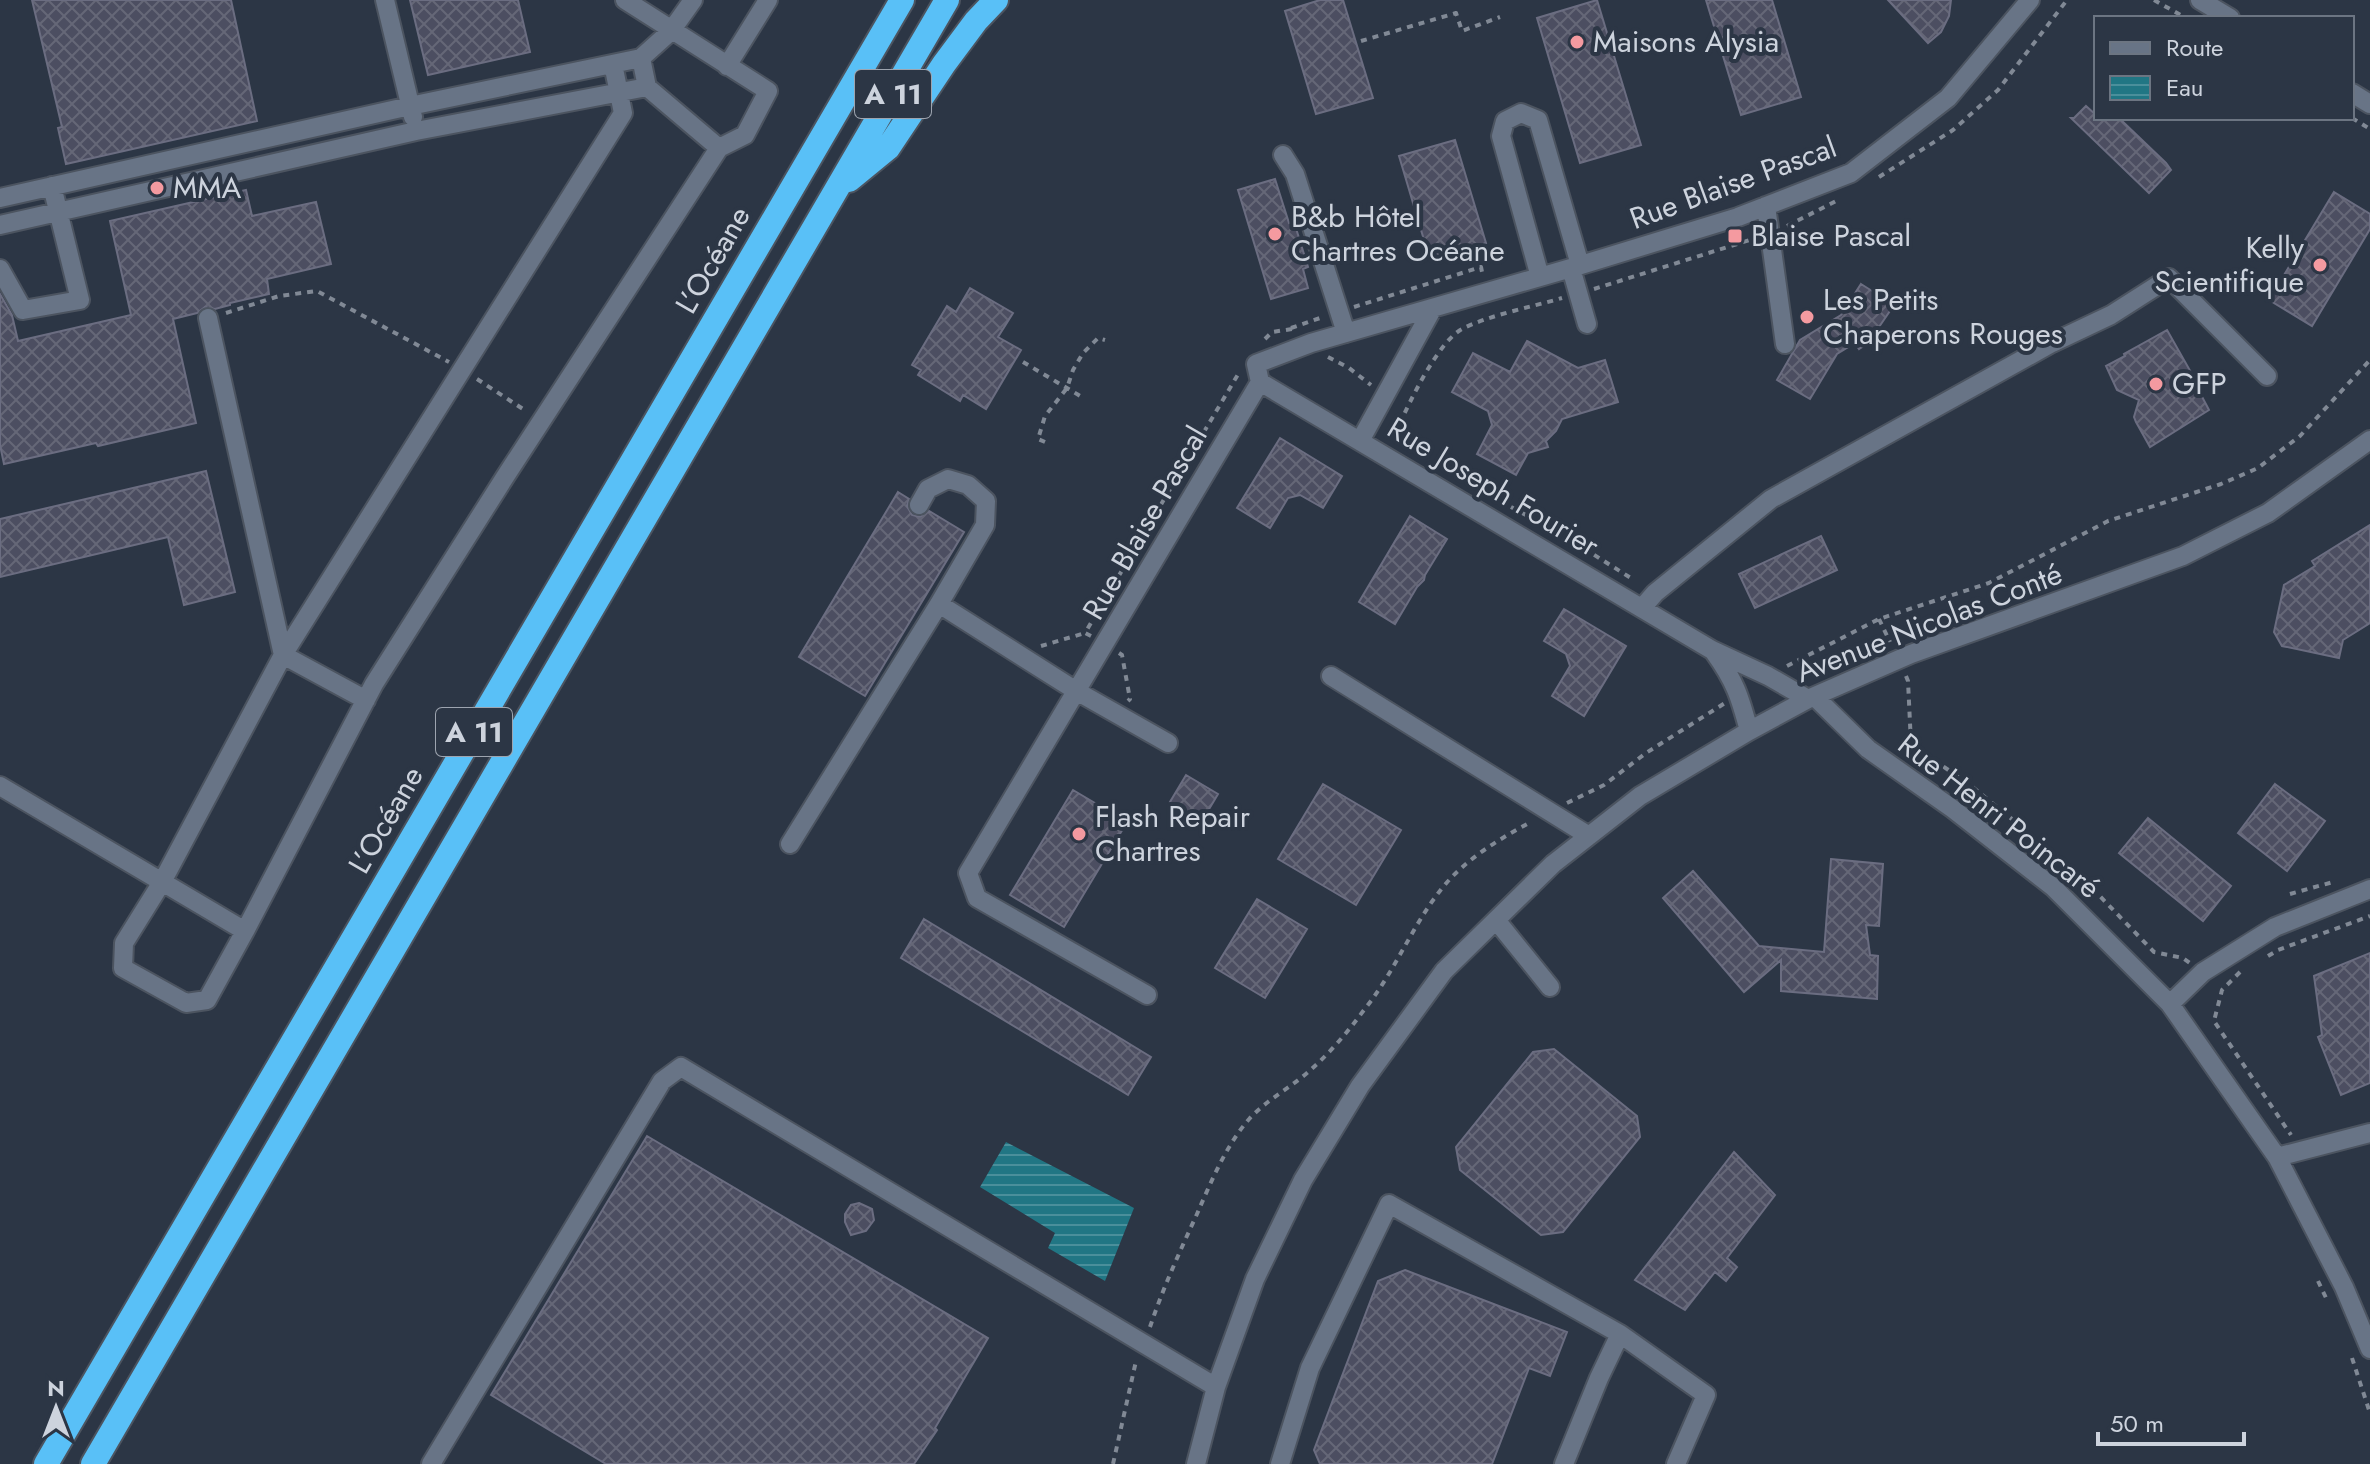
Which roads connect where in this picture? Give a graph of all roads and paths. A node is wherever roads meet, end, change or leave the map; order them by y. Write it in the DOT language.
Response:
graph roads {
  1 [pos="385,0"];
  2 [pos="625,0"];
  3 [pos="693,0"];
  4 [pos="768,0"];
  5 [pos="902,0"];
  6 [pos="947,0"];
  7 [pos="996,0"];
  8 [pos="2030,0"];
  9 [pos="2067,0"];
  10 [pos="2154,0"];
  11 [pos="2182,16"];
  12 [pos="1500,17"];
  13 [pos="671,31"];
  14 [pos="1361,41"];
  15 [pos="641,58"];
  16 [pos="613,64"];
  17 [pos="727,66"];
  18 [pos="647,87"];
  19 [pos="620,92"];
  20 [pos="410,106"];
  21 [pos="416,131"];
  22 [pos="719,148"];
  23 [pos="1283,155"];
  24 [pos="1876,179"];
  25 [pos="52,186"];
  26 [pos="838,189"];
  27 [pos="1851,194"];
  28 [pos="0,198"];
  29 [pos="1766,206"];
  30 [pos="59,212"];
  31 [pos="0,225"];
  32 [pos="1770,234"];
  33 [pos="1576,267"];
  34 [pos="0,269"];
  35 [pos="1540,277"];
  36 [pos="1579,294"];
  37 [pos="1433,308"];
  38 [pos="208,318"];
  39 [pos="1587,324"];
  40 [pos="1346,333"];
  41 [pos="1105,340"];
  42 [pos="1785,344"];
  43 [pos="2370,360"];
  44 [pos="1023,362"];
  45 [pos="463,369"];
  46 [pos="1258,373"];
  47 [pos="2267,376"];
  48 [pos="1067,388"];
  49 [pos="1082,397"];
  50 [pos="541,422"];
  51 [pos="2370,440"];
  52 [pos="1360,441"];
  53 [pos="1045,442"];
  54 [pos="1419,453"];
  55 [pos="919,505"];
  56 [pos="1509,506"];
  57 [pos="1655,593"];
  58 [pos="939,604"];
  59 [pos="1642,608"];
  60 [pos="1879,619"];
  61 [pos="1085,633"];
  62 [pos="1712,650"];
  63 [pos="283,655"];
  64 [pos="1898,660"];
  65 [pos="1031,662"];
  66 [pos="1331,676"];
  67 [pos="1768,676"];
  68 [pos="1078,692"];
  69 [pos="1739,694"];
  70 [pos="1811,698"];
  71 [pos="366,700"];
  72 [pos="1749,731"];
  73 [pos="1168,743"];
  74 [pos="0,786"];
  75 [pos="1551,812"];
  76 [pos="1589,836"];
  77 [pos="790,844"];
  78 [pos="2045,846"];
  79 [pos="2026,865"];
  80 [pos="162,882"];
  81 [pos="2370,889"];
  82 [pos="2370,916"];
  83 [pos="1496,920"];
  84 [pos="245,931"];
  85 [pos="2265,957"];
  86 [pos="2252,965"];
  87 [pos="2203,972"];
  88 [pos="1550,987"];
  89 [pos="2222,990"];
  90 [pos="1147,995"];
  91 [pos="2170,1004"];
  92 [pos="2272,1106"];
  93 [pos="2370,1133"];
  94 [pos="2277,1157"];
  95 [pos="1620,1334"];
  96 [pos="1143,1345"];
  97 [pos="2370,1349"];
  98 [pos="1216,1387"];
  99 [pos="46,1464"];
  100 [pos="93,1464"];
  101 [pos="431,1464"];
  102 [pos="1113,1464"];
  103 [pos="1196,1464"];
  104 [pos="1280,1464"];
  105 [pos="1564,1464"];
  106 [pos="1676,1464"];
  1 -- 20 [label="street"];
  2 -- 13 [label="street"];
  3 -- 13 [label="street"];
  4 -- 17 [label="street"];
  5 -- 99 [label="highway, L’Océane / A 11"];
  6 -- 26 [label="highway, A 11"];
  7 -- 26 [label="highway"];
  8 -- 29 [label="street, Rue Blaise Pascal"];
  9 -- 24 [label="path"];
  10 -- 11 [label="path"];
  12 -- 14 [label="path"];
  13 -- 15 [label="street"];
  13 -- 17 [label="street"];
  15 -- 16 [label="street"];
  15 -- 18 [label="street"];
  16 -- 19 [label="street"];
  16 -- 20 [label="street"];
  17 -- 22 [label="street"];
  18 -- 19 [label="street"];
  18 -- 22 [label="street"];
  19 -- 21 [label="street"];
  19 -- 45 [label="street"];
  20 -- 21 [label="street"];
  20 -- 25 [label="street"];
  21 -- 30 [label="street"];
  22 -- 50 [label="street"];
  23 -- 40 [label="street"];
  25 -- 28 [label="street"];
  25 -- 30 [label="street"];
  26 -- 100 [label="highway, A 11"];
  27 -- 32 [label="path"];
  29 -- 32 [label="street"];
  29 -- 33 [label="street, Rue Blaise Pascal"];
  30 -- 31 [label="street"];
  30 -- 34 [label="street"];
  32 -- 36 [label="path"];
  32 -- 42 [label="street"];
  33 -- 35 [label="street, Rue Blaise Pascal"];
  33 -- 35 [label="street"];
  33 -- 36 [label="street"];
  35 -- 37 [label="street, Rue Blaise Pascal"];
  36 -- 39 [label="street"];
  36 -- 54 [label="path"];
  37 -- 40 [label="street, Rue Blaise Pascal"];
  37 -- 52 [label="street"];
  38 -- 45 [label="path"];
  38 -- 63 [label="street"];
  40 -- 46 [label="street, Rue Blaise Pascal"];
  41 -- 48 [label="path"];
  43 -- 60 [label="path"];
  44 -- 48 [label="path"];
  45 -- 50 [label="path"];
  45 -- 63 [label="street"];
  46 -- 52 [label="street, Rue Joseph Fourier"];
  46 -- 68 [label="street, Rue Blaise Pascal"];
  47 -- 57 [label="street"];
  48 -- 49 [label="path"];
  48 -- 53 [label="path"];
  50 -- 71 [label="street"];
  51 -- 64 [label="street, Avenue Nicolas Conté"];
  52 -- 59 [label="street, Rue Joseph Fourier"];
  55 -- 58 [label="street"];
  56 -- 57 [label="path"];
  57 -- 59 [label="street"];
  58 -- 65 [label="street"];
  58 -- 77 [label="street"];
  59 -- 62 [label="street, Rue Joseph Fourier"];
  60 -- 64 [label="path"];
  60 -- 67 [label="path"];
  61 -- 65 [label="path"];
  62 -- 67 [label="street, Rue Joseph Fourier"];
  62 -- 69 [label="street, Rue Joseph Fourier"];
  63 -- 71 [label="street"];
  63 -- 80 [label="street"];
  64 -- 70 [label="street, Avenue Nicolas Conté"];
  64 -- 78 [label="path"];
  65 -- 68 [label="street"];
  66 -- 75 [label="street"];
  67 -- 70 [label="street, Rue Joseph Fourier"];
  68 -- 73 [label="street"];
  68 -- 90 [label="street, Rue Blaise Pascal"];
  69 -- 72 [label="street, Rue Joseph Fourier"];
  69 -- 75 [label="path"];
  70 -- 72 [label="street, Avenue Nicolas Conté"];
  70 -- 79 [label="street, Rue Henri Poincaré"];
  71 -- 84 [label="street"];
  72 -- 76 [label="street, Avenue Nicolas Conté"];
  74 -- 80 [label="street"];
  75 -- 76 [label="street"];
  75 -- 96 [label="path"];
  76 -- 83 [label="street, Avenue Nicolas Conté"];
  78 -- 79 [label="path"];
  78 -- 87 [label="path"];
  79 -- 91 [label="street, Rue Henri Poincaré"];
  80 -- 84 [label="street"];
  80 -- 84 [label="street"];
  81 -- 87 [label="street"];
  82 -- 85 [label="path"];
  83 -- 88 [label="street"];
  83 -- 98 [label="street, Avenue Nicolas Conté"];
  86 -- 89 [label="path"];
  87 -- 89 [label="path"];
  87 -- 91 [label="street"];
  89 -- 92 [label="path"];
  91 -- 94 [label="street, Rue Henri Poincaré"];
  93 -- 94 [label="street"];
  94 -- 97 [label="street, Rue Henri Poincaré"];
  95 -- 104 [label="street"];
  95 -- 105 [label="street"];
  95 -- 106 [label="street"];
  96 -- 98 [label="street"];
  96 -- 101 [label="street"];
  96 -- 102 [label="path"];
  98 -- 103 [label="street, Avenue Nicolas Conté"];
}
